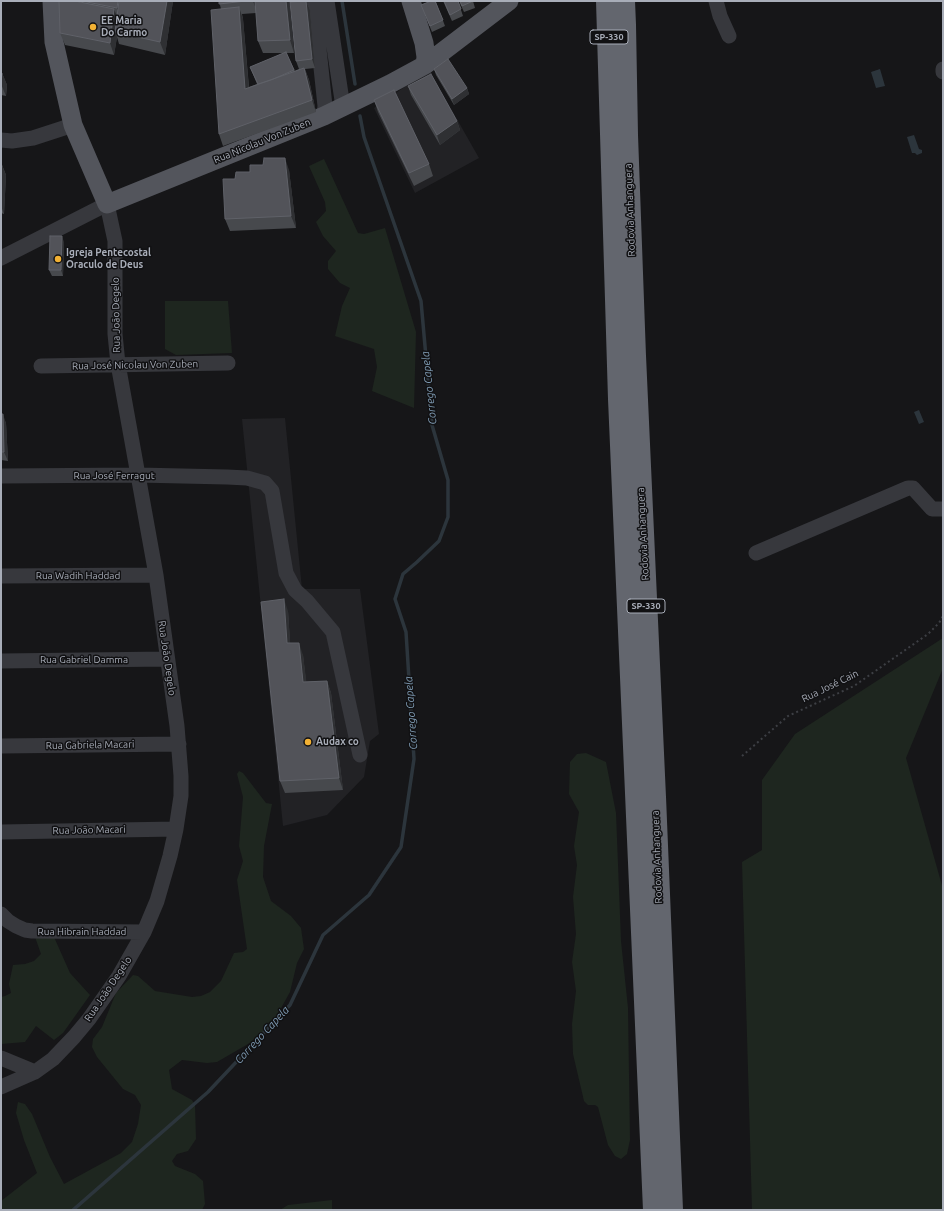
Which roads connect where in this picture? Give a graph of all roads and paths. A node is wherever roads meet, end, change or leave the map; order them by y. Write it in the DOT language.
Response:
graph roads {
  1 [pos="52,1"];
  2 [pos="314,1"];
  3 [pos="327,1"];
  4 [pos="411,1"];
  5 [pos="509,1"];
  6 [pos="596,1"];
  7 [pos="607,1"];
  8 [pos="624,1"];
  9 [pos="716,1"];
  10 [pos="729,36"];
  11 [pos="458,41"];
  12 [pos="424,43"];
  13 [pos="425,65"];
  14 [pos="610,73"];
  15 [pos="343,107"];
  16 [pos="324,116"];
  17 [pos="73,125"];
  18 [pos="1,140"];
  19 [pos="107,204"];
  20 [pos="1,258"];
  21 [pos="118,364"];
  22 [pos="228,364"];
  23 [pos="42,366"];
  24 [pos="138,475"];
  25 [pos="1,476"];
  26 [pos="943,509"];
  27 [pos="756,553"];
  28 [pos="1,576"];
  29 [pos="156,576"];
  30 [pos="943,616"];
  31 [pos="168,659"];
  32 [pos="1,661"];
  33 [pos="179,744"];
  34 [pos="1,746"];
  35 [pos="360,754"];
  36 [pos="742,756"];
  37 [pos="176,829"];
  38 [pos="1,832"];
  39 [pos="1,914"];
  40 [pos="144,932"];
  41 [pos="1,1058"];
  42 [pos="35,1072"];
  43 [pos="1,1087"];
  44 [pos="654,1210"];
  45 [pos="672,1210"];
  1 -- 17 [label="main road"];
  2 -- 16 [label="street"];
  3 -- 15 [label="street"];
  4 -- 12 [label="main road"];
  5 -- 11 [label="main road, Rua Nicolau Von Zuben"];
  6 -- 14 [label="highway"];
  7 -- 14 [label="highway, Rodovia Anhanguera / SP-330"];
  8 -- 45 [label="highway, Rodovia Anhanguera / SP-330"];
  9 -- 10 [label="street"];
  11 -- 12 [label="main road"];
  11 -- 13 [label="main road, Rua Nicolau Von Zuben"];
  12 -- 13 [label="main road"];
  13 -- 15 [label="main road, Rua Nicolau Von Zuben"];
  14 -- 44 [label="highway, Rodovia Anhanguera / SP-330"];
  15 -- 16 [label="main road, Rua Nicolau Von Zuben"];
  16 -- 19 [label="main road, Rua Nicolau Von Zuben"];
  17 -- 18 [label="street"];
  17 -- 19 [label="main road"];
  19 -- 20 [label="street, Rua Nicolau Von Zuben"];
  19 -- 21 [label="street, Rua João Degelo"];
  21 -- 22 [label="street, Rua José Nicolau Von Zuben"];
  21 -- 23 [label="street, Rua José Nicolau Von Zuben"];
  21 -- 24 [label="street, Rua João Degelo"];
  24 -- 25 [label="street, Rua José Ferragut"];
  24 -- 29 [label="street, Rua João Degelo"];
  24 -- 35 [label="street, Rua José Ferragut"];
  26 -- 27 [label="street"];
  28 -- 29 [label="street, Rua Wadih Haddad"];
  29 -- 31 [label="street, Rua João Degelo"];
  30 -- 36 [label="path, Rua José Cain"];
  31 -- 32 [label="street, Rua Gabriel Damma"];
  31 -- 33 [label="street, Rua João Degelo"];
  33 -- 34 [label="street, Rua Gabriela Macari"];
  33 -- 37 [label="street, Rua João Degelo"];
  37 -- 38 [label="street, Rua João Macari"];
  37 -- 40 [label="street, Rua João Degelo"];
  39 -- 40 [label="street, Rua Hibrain Haddad"];
  40 -- 42 [label="street, Rua João Degelo"];
  41 -- 42 [label="street"];
  42 -- 43 [label="street, Rua João Degelo"];
}
